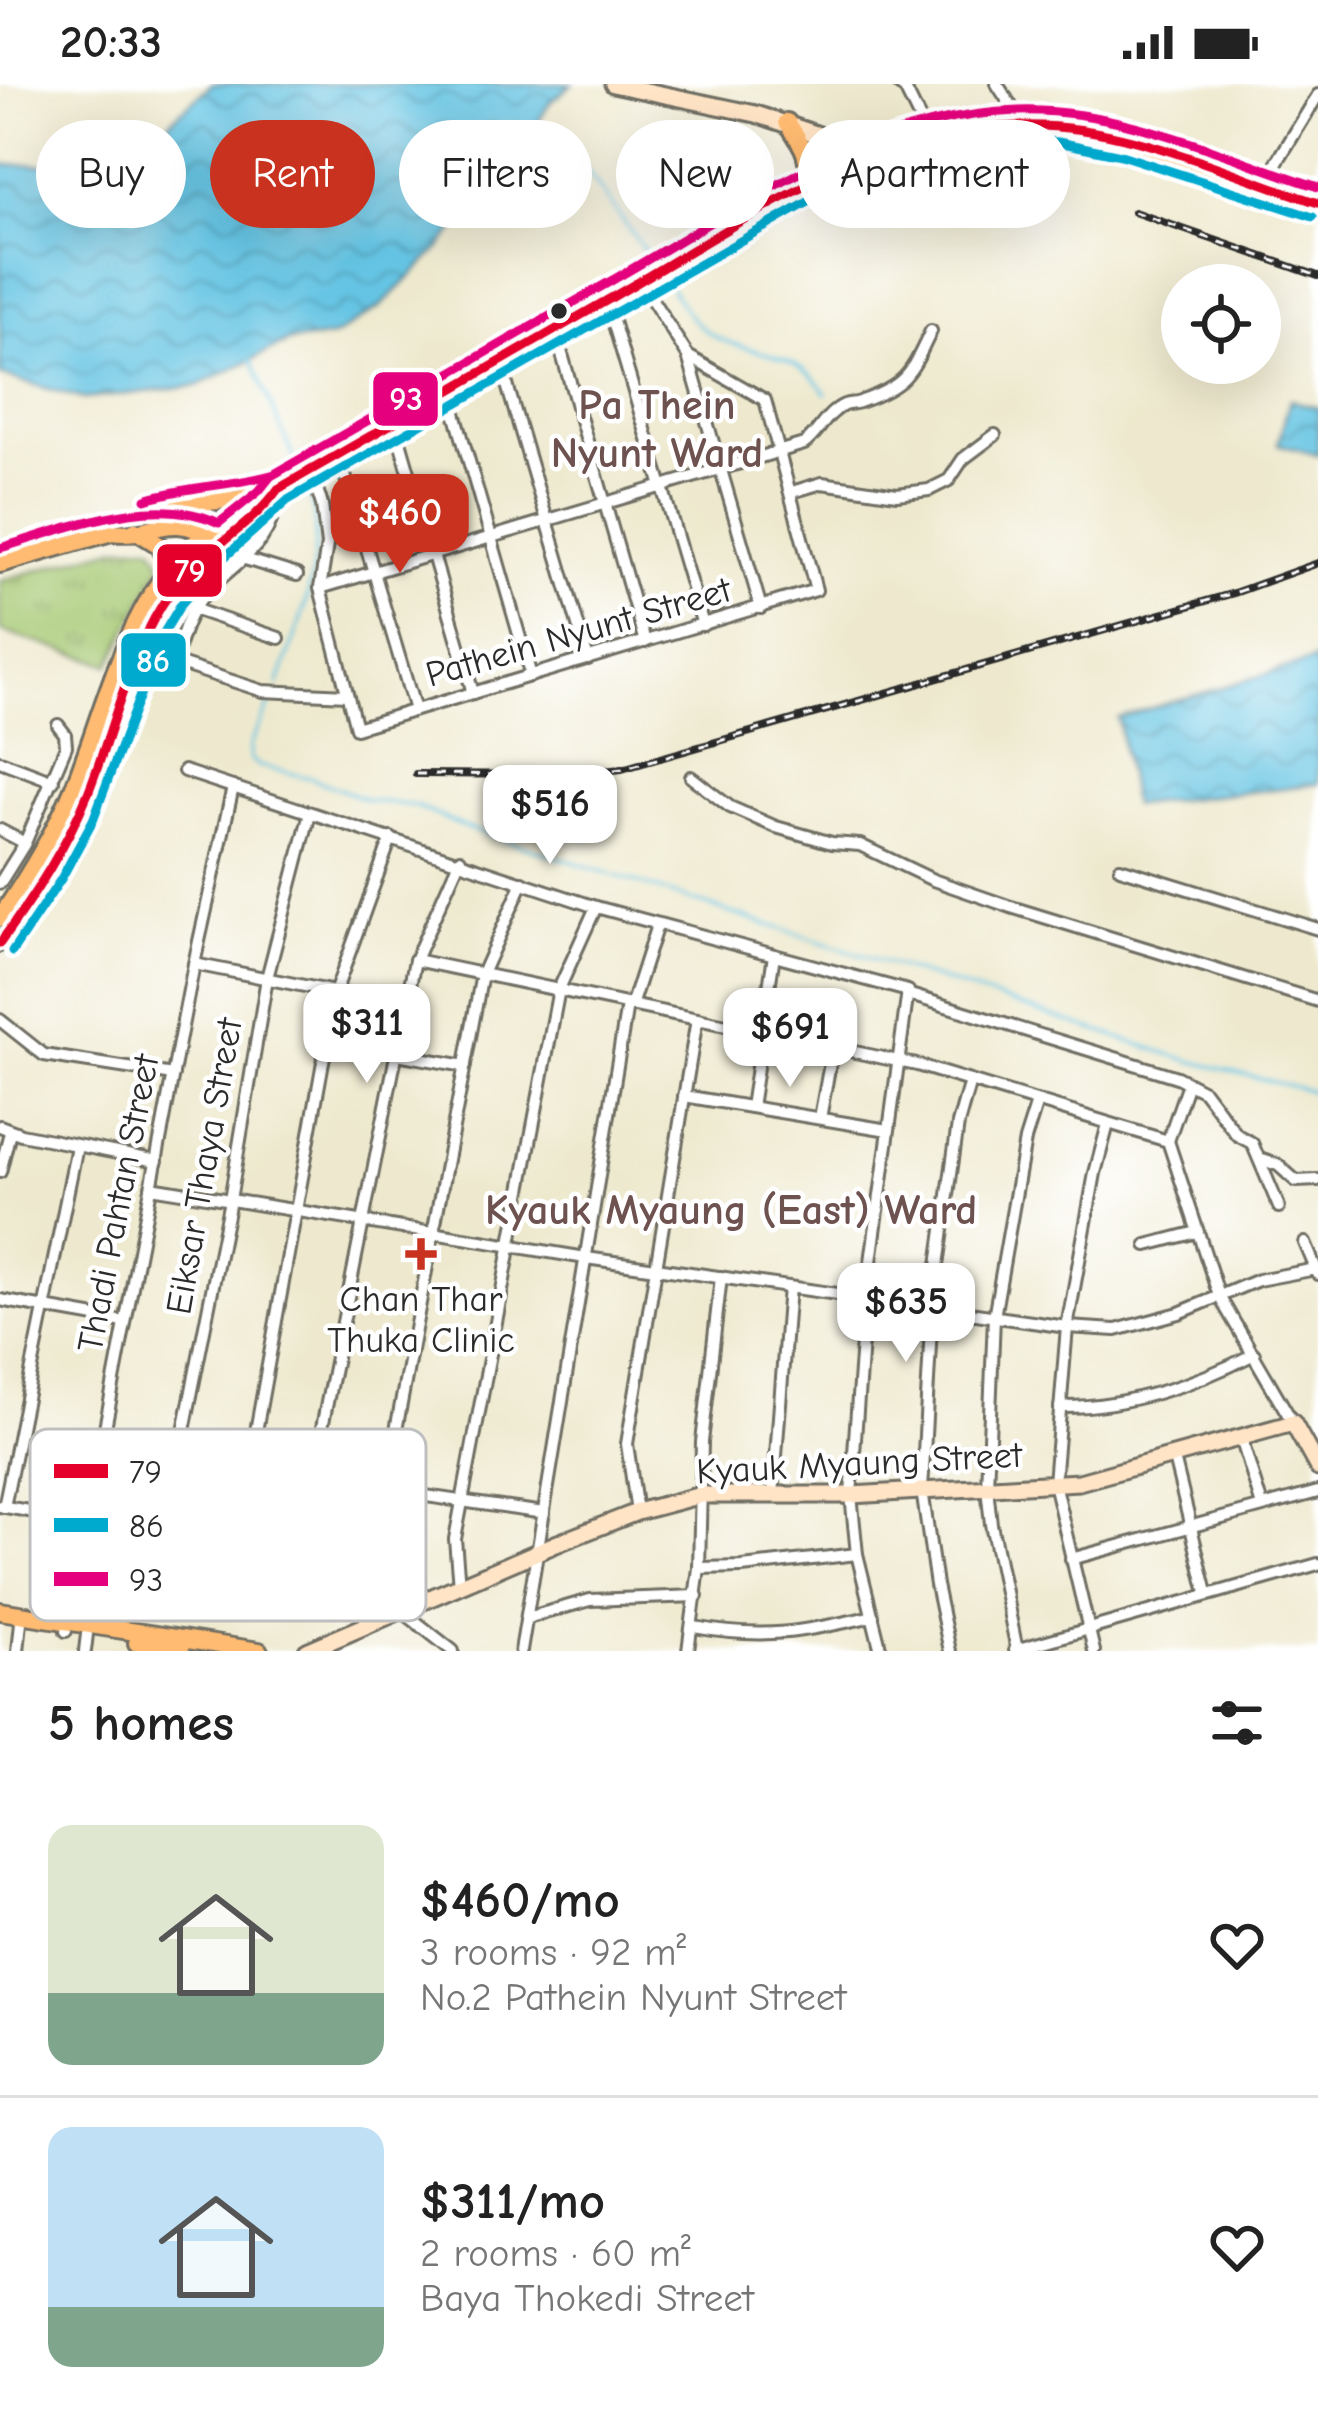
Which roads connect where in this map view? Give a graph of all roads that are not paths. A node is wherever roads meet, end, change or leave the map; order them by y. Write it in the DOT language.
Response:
graph roads {
  1 [pos="613,84"];
  2 [pos="898,84"];
  3 [pos="997,84"];
  4 [pos="1318,95"];
  5 [pos="920,120"];
  6 [pos="1020,120"];
  7 [pos="787,122"];
  8 [pos="798,126"];
  9 [pos="1070,131"];
  10 [pos="798,141"];
  11 [pos="1263,185"];
  12 [pos="798,191"];
  13 [pos="1318,203"];
  14 [pos="640,281"];
  15 [pos="608,301"];
  16 [pos="555,330"];
  17 [pos="931,332"];
  18 [pos="688,356"];
  19 [pos="500,361"];
  20 [pos="449,392"];
  21 [pos="394,424"];
  22 [pos="995,435"];
  23 [pos="780,451"];
  24 [pos="339,454"];
  25 [pos="723,469"];
  26 [pos="311,470"];
  27 [pos="662,486"];
  28 [pos="270,491"];
  29 [pos="792,492"];
  30 [pos="605,503"];
  31 [pos="157,512"];
  32 [pos="547,520"];
  33 [pos="135,530"];
  34 [pos="112,532"];
  35 [pos="219,533"];
  36 [pos="491,537"];
  37 [pos="433,555"];
  38 [pos="245,559"];
  39 [pos="0,565"];
  40 [pos="171,567"];
  41 [pos="375,572"];
  42 [pos="297,574"];
  43 [pos="320,588"];
  44 [pos="155,605"];
  45 [pos="761,608"];
  46 [pos="193,609"];
  47 [pos="703,626"];
  48 [pos="279,638"];
  49 [pos="645,643"];
  50 [pos="588,659"];
  51 [pos="531,676"];
  52 [pos="473,693"];
  53 [pos="347,695"];
  54 [pos="111,704"];
  55 [pos="415,710"];
  56 [pos="58,725"];
  57 [pos="0,761"];
  58 [pos="184,771"];
  59 [pos="691,777"];
  60 [pos="53,781"];
  61 [pos="233,788"];
  62 [pos="310,814"];
  63 [pos="0,830"];
  64 [pos="391,838"];
  65 [pos="25,843"];
  66 [pos="460,860"];
  67 [pos="1120,868"];
  68 [pos="523,882"];
  69 [pos="0,883"];
  70 [pos="596,908"];
  71 [pos="0,918"];
  72 [pos="657,925"];
  73 [pos="1318,928"];
  74 [pos="0,943"];
  75 [pos="774,955"];
  76 [pos="416,960"];
  77 [pos="194,964"];
  78 [pos="482,974"];
  79 [pos="267,978"];
  80 [pos="559,989"];
  81 [pos="336,990"];
  82 [pos="907,993"];
  83 [pos="1318,1001"];
  84 [pos="629,1005"];
  85 [pos="405,1006"];
  86 [pos="697,1019"];
  87 [pos="0,1020"];
  88 [pos="762,1033"];
  89 [pos="833,1047"];
  90 [pos="397,1054"];
  91 [pos="897,1060"];
  92 [pos="465,1066"];
  93 [pos="173,1075"];
  94 [pos="970,1081"];
  95 [pos="1188,1084"];
  96 [pos="684,1096"];
  97 [pos="1037,1102"];
  98 [pos="751,1107"];
  99 [pos="820,1118"];
  100 [pos="1108,1124"];
  101 [pos="5,1129"];
  102 [pos="888,1130"];
  103 [pos="1168,1141"];
  104 [pos="76,1146"];
  105 [pos="158,1160"];
  106 [pos="1262,1160"];
  107 [pos="0,1172"];
  108 [pos="1318,1180"];
  109 [pos="152,1187"];
  110 [pos="230,1200"];
  111 [pos="1279,1207"];
  112 [pos="298,1211"];
  113 [pos="366,1222"];
  114 [pos="1197,1232"];
  115 [pos="434,1233"];
  116 [pos="1305,1243"];
  117 [pos="1147,1245"];
  118 [pos="512,1246"];
  119 [pos="586,1258"];
  120 [pos="656,1268"];
  121 [pos="1317,1272"];
  122 [pos="721,1277"];
  123 [pos="789,1287"];
  124 [pos="1219,1296"];
  125 [pos="866,1298"];
  126 [pos="0,1300"];
  127 [pos="932,1308"];
  128 [pos="44,1309"];
  129 [pos="994,1317"];
  130 [pos="124,1322"];
  131 [pos="1067,1327"];
  132 [pos="1254,1354"];
  133 [pos="1060,1408"];
  134 [pos="1293,1423"];
  135 [pos="103,1429"];
  136 [pos="184,1429"];
  137 [pos="258,1429"];
  138 [pos="322,1429"];
  139 [pos="398,1429"];
  140 [pos="1241,1438"];
  141 [pos="1174,1458"];
  142 [pos="1318,1468"];
  143 [pos="1054,1483"];
  144 [pos="987,1486"];
  145 [pos="922,1490"];
  146 [pos="1318,1492"];
  147 [pos="426,1494"];
  148 [pos="773,1495"];
  149 [pos="851,1495"];
  150 [pos="701,1496"];
  151 [pos="462,1500"];
  152 [pos="1262,1506"];
  153 [pos="2,1507"];
  154 [pos="637,1512"];
  155 [pos="544,1513"];
  156 [pos="1191,1524"];
  157 [pos="537,1553"];
  158 [pos="857,1554"];
  159 [pos="1071,1559"];
  160 [pos="1318,1564"];
  161 [pos="698,1568"];
  162 [pos="459,1586"];
  163 [pos="1208,1593"];
  164 [pos="697,1595"];
  165 [pos="426,1600"];
  166 [pos="0,1614"];
  167 [pos="873,1616"];
  168 [pos="527,1618"];
  169 [pos="30,1619"];
  170 [pos="38,1621"];
  171 [pos="67,1621"];
  172 [pos="365,1621"];
  173 [pos="374,1621"];
  174 [pos="414,1621"];
  175 [pos="21,1622"];
  176 [pos="365,1624"];
  177 [pos="66,1626"];
  178 [pos="694,1627"];
  179 [pos="1088,1629"];
  180 [pos="86,1642"];
  181 [pos="1015,1650"];
  182 [pos="18,1651"];
  183 [pos="181,1651"];
  184 [pos="259,1651"];
  185 [pos="307,1651"];
  186 [pos="452,1651"];
  187 [pos="521,1651"];
  188 [pos="688,1651"];
  189 [pos="881,1651"];
  190 [pos="950,1651"];
  191 [pos="1094,1651"];
  1 -- 7 [label="street"];
  2 -- 5 [label="street"];
  3 -- 6 [label="street"];
  4 -- 11 [label="street"];
  7 -- 8 [label="street"];
  7 -- 10 [label="main road"];
  9 -- 11 [label="main road"];
  11 -- 13 [label="main road"];
  12 -- 14 [label="main road"];
  14 -- 15 [label="main road"];
  14 -- 18 [label="street"];
  15 -- 16 [label="main road"];
  15 -- 27 [label="street"];
  16 -- 19 [label="main road"];
  16 -- 30 [label="street"];
  17 -- 23 [label="street"];
  18 -- 23 [label="street"];
  18 -- 25 [label="street"];
  19 -- 20 [label="main road"];
  19 -- 32 [label="street"];
  20 -- 21 [label="main road"];
  20 -- 36 [label="street"];
  21 -- 24 [label="main road"];
  21 -- 37 [label="street"];
  22 -- 29 [label="street"];
  23 -- 25 [label="street"];
  23 -- 29 [label="street"];
  24 -- 26 [label="main road"];
  24 -- 41 [label="street"];
  25 -- 27 [label="street"];
  25 -- 45 [label="street"];
  26 -- 28 [label="main road"];
  26 -- 43 [label="street"];
  27 -- 30 [label="street"];
  27 -- 47 [label="street"];
  28 -- 31 [label="main road"];
  28 -- 35 [label="main road"];
  28 -- 38 [label="street"];
  29 -- 45 [label="street, Pathein Nyunt Street"];
  30 -- 32 [label="street"];
  30 -- 49 [label="street"];
  31 -- 34 [label="main road"];
  31 -- 35 [label="main road"];
  32 -- 36 [label="street"];
  32 -- 50 [label="street"];
  33 -- 34 [label="main road"];
  33 -- 35 [label="main road"];
  33 -- 40 [label="main road"];
  34 -- 39 [label="main road"];
  35 -- 40 [label="main road"];
  35 -- 44 [label="main road"];
  36 -- 37 [label="street"];
  36 -- 51 [label="street"];
  37 -- 41 [label="street"];
  37 -- 52 [label="street"];
  38 -- 42 [label="street"];
  38 -- 46 [label="street"];
  40 -- 44 [label="main road"];
  41 -- 43 [label="street"];
  41 -- 55 [label="street"];
  43 -- 53 [label="street"];
  44 -- 54 [label="main road"];
  45 -- 47 [label="street, Pathein Nyunt Street"];
  46 -- 48 [label="street"];
  46 -- 53 [label="street"];
  47 -- 49 [label="street, Pathein Nyunt Street"];
  49 -- 50 [label="street, Pathein Nyunt Street"];
  50 -- 51 [label="street, Pathein Nyunt Street"];
  51 -- 52 [label="street, Pathein Nyunt Street"];
  52 -- 55 [label="street, Pathein Nyunt Street"];
  53 -- 55 [label="street, Pathein Nyunt Street"];
  54 -- 71 [label="main road"];
  54 -- 74 [label="main road"];
  56 -- 60 [label="street"];
  57 -- 60 [label="street"];
  58 -- 61 [label="street"];
  59 -- 83 [label="street"];
  60 -- 65 [label="street"];
  61 -- 62 [label="street"];
  61 -- 77 [label="street, Thadi Pahtan Street"];
  62 -- 64 [label="street"];
  62 -- 79 [label="street, Eiksar Thaya Street"];
  63 -- 65 [label="street"];
  64 -- 66 [label="street"];
  64 -- 81 [label="street"];
  65 -- 69 [label="street"];
  66 -- 68 [label="street"];
  66 -- 76 [label="street"];
  67 -- 73 [label="street"];
  68 -- 70 [label="street"];
  68 -- 78 [label="street"];
  70 -- 72 [label="street"];
  70 -- 80 [label="street"];
  72 -- 75 [label="street"];
  72 -- 84 [label="street"];
  75 -- 82 [label="street"];
  75 -- 88 [label="street"];
  76 -- 78 [label="street"];
  76 -- 85 [label="street"];
  77 -- 79 [label="street"];
  77 -- 93 [label="street, Thadi Pahtan Street"];
  78 -- 80 [label="street"];
  78 -- 92 [label="street"];
  79 -- 81 [label="street"];
  79 -- 110 [label="street, Eiksar Thaya Street"];
  80 -- 84 [label="street"];
  80 -- 118 [label="street"];
  81 -- 85 [label="street"];
  81 -- 112 [label="street"];
  82 -- 91 [label="street"];
  82 -- 95 [label="street"];
  84 -- 86 [label="street"];
  84 -- 119 [label="street"];
  85 -- 90 [label="street"];
  86 -- 88 [label="street"];
  86 -- 96 [label="street"];
  87 -- 93 [label="street"];
  88 -- 89 [label="street"];
  88 -- 98 [label="street"];
  89 -- 91 [label="street"];
  89 -- 99 [label="street"];
  90 -- 92 [label="street"];
  90 -- 113 [label="street"];
  91 -- 94 [label="street"];
  91 -- 102 [label="street"];
  92 -- 115 [label="street"];
  93 -- 105 [label="street, Thadi Pahtan Street"];
  94 -- 97 [label="street"];
  94 -- 127 [label="street"];
  95 -- 103 [label="street"];
  95 -- 106 [label="street"];
  96 -- 98 [label="street"];
  96 -- 120 [label="street"];
  97 -- 100 [label="street"];
  97 -- 129 [label="street"];
  98 -- 99 [label="street"];
  99 -- 102 [label="street"];
  100 -- 103 [label="street"];
  100 -- 131 [label="street"];
  101 -- 104 [label="street"];
  101 -- 107 [label="street"];
  102 -- 125 [label="street"];
  103 -- 114 [label="street"];
  104 -- 105 [label="street"];
  104 -- 128 [label="street"];
  105 -- 109 [label="street, Thadi Pahtan Street"];
  106 -- 108 [label="street"];
  106 -- 111 [label="street"];
  109 -- 110 [label="street"];
  109 -- 130 [label="street, Thadi Pahtan Street"];
  110 -- 112 [label="street"];
  110 -- 136 [label="street, Eiksar Thaya Street"];
  112 -- 113 [label="street"];
  112 -- 137 [label="street"];
  113 -- 115 [label="street"];
  113 -- 138 [label="street"];
  114 -- 117 [label="street"];
  114 -- 124 [label="street"];
  115 -- 118 [label="street"];
  115 -- 139 [label="street"];
  116 -- 121 [label="street"];
  118 -- 119 [label="street"];
  118 -- 151 [label="street"];
  119 -- 120 [label="street"];
  119 -- 155 [label="street"];
  120 -- 122 [label="street"];
  120 -- 154 [label="street"];
  121 -- 124 [label="street"];
  122 -- 123 [label="street"];
  122 -- 150 [label="street"];
  123 -- 125 [label="street"];
  123 -- 148 [label="street"];
  124 -- 131 [label="street"];
  124 -- 132 [label="street"];
  125 -- 127 [label="street"];
  125 -- 149 [label="street"];
  126 -- 128 [label="street"];
  127 -- 129 [label="street"];
  127 -- 145 [label="street"];
  128 -- 130 [label="street"];
  128 -- 153 [label="street"];
  129 -- 131 [label="street"];
  129 -- 144 [label="street"];
  130 -- 135 [label="street, Thadi Pahtan Street"];
  131 -- 133 [label="street"];
  132 -- 133 [label="street"];
  132 -- 134 [label="street"];
  133 -- 143 [label="street"];
  134 -- 140 [label="street, Kyauk Myaung Street"];
  134 -- 142 [label="street"];
  140 -- 141 [label="street, Kyauk Myaung Street"];
  140 -- 152 [label="street"];
  141 -- 143 [label="street, Kyauk Myaung Street"];
  141 -- 156 [label="street"];
  143 -- 144 [label="street, Kyauk Myaung Street"];
  143 -- 159 [label="street"];
  144 -- 145 [label="street, Kyauk Myaung Street"];
  144 -- 181 [label="street"];
  145 -- 149 [label="street, Kyauk Myaung Street"];
  145 -- 190 [label="street"];
  146 -- 152 [label="street"];
  147 -- 151 [label="street"];
  148 -- 149 [label="street, Kyauk Myaung Street"];
  148 -- 150 [label="street, Kyauk Myaung Street"];
  149 -- 158 [label="street"];
  150 -- 154 [label="street, Kyauk Myaung Street"];
  150 -- 161 [label="street"];
  151 -- 155 [label="street"];
  151 -- 162 [label="street"];
  152 -- 156 [label="street"];
  154 -- 157 [label="street, Kyauk Myaung Street"];
  155 -- 157 [label="street"];
  156 -- 159 [label="street"];
  156 -- 163 [label="street"];
  157 -- 162 [label="street, Kyauk Myaung Street"];
  157 -- 168 [label="street"];
  158 -- 161 [label="street"];
  158 -- 167 [label="street"];
  159 -- 179 [label="street"];
  160 -- 163 [label="street"];
  161 -- 164 [label="street"];
  162 -- 165 [label="street, Kyauk Myaung Street"];
  163 -- 179 [label="street"];
  164 -- 168 [label="street"];
  164 -- 178 [label="street"];
  166 -- 169 [label="main road"];
  166 -- 175 [label="main road"];
  167 -- 178 [label="street"];
  167 -- 189 [label="street"];
  168 -- 187 [label="street"];
  170 -- 177 [label="main road"];
  171 -- 177 [label="street, Thadi Pahtan Street"];
  172 -- 176 [label="street"];
  173 -- 176 [label="street, Kyauk Myaung Street"];
  174 -- 186 [label="street"];
  175 -- 177 [label="main road"];
  175 -- 182 [label="street"];
  176 -- 185 [label="street, Kyauk Myaung Street"];
  177 -- 180 [label="main road"];
  177 -- 184 [label="main road"];
  178 -- 188 [label="street"];
  179 -- 181 [label="street"];
  179 -- 191 [label="street"];
  180 -- 183 [label="main road"];
}
